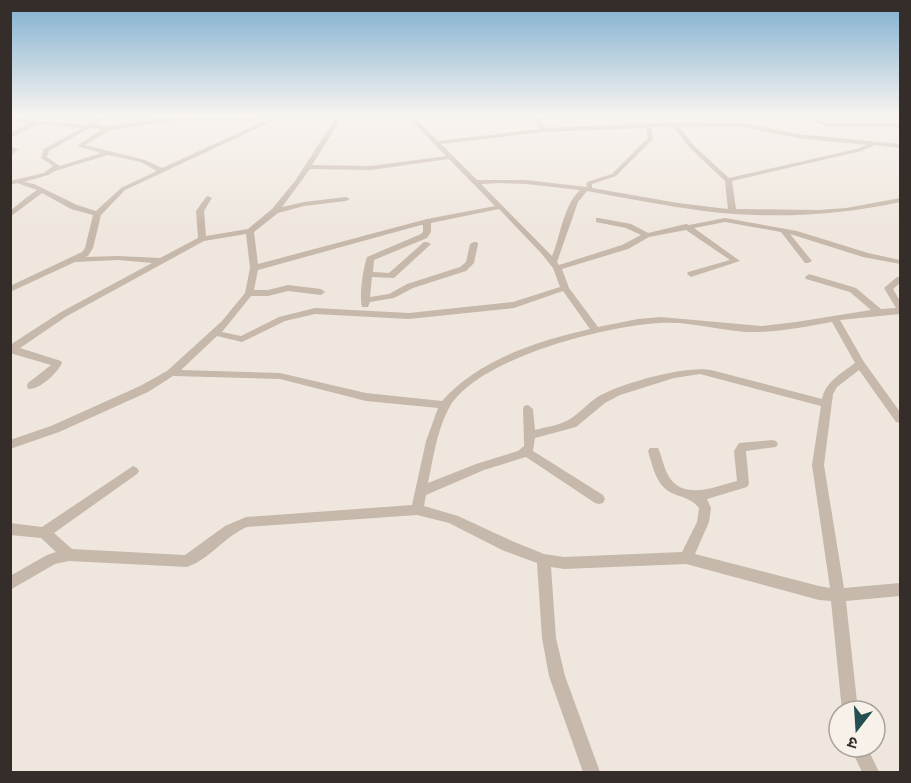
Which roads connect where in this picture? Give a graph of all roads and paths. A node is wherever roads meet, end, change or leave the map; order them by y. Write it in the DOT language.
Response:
graph roads {
  1 [pos="45,153"];
  2 [pos="107,153"];
  3 [pos="201,153"];
  4 [pos="318,153"];
  5 [pos="445,153"];
  6 [pos="636,153"];
  7 [pos="698,153"];
  8 [pos="848,153"];
  9 [pos="449,157"];
  10 [pos="309,167"];
  11 [pos="56,169"];
  12 [pos="162,171"];
  13 [pos="728,180"];
  14 [pos="11,182"];
  15 [pos="475,182"];
  16 [pos="587,189"];
  17 [pos="42,190"];
  18 [pos="208,198"];
  19 [pos="346,199"];
  20 [pos="900,200"];
  21 [pos="499,207"];
  22 [pos="706,208"];
  23 [pos="732,210"];
  24 [pos="275,211"];
  25 [pos="97,214"];
  26 [pos="10,215"];
  27 [pos="599,220"];
  28 [pos="732,220"];
  29 [pos="427,221"];
  30 [pos="686,226"];
  31 [pos="783,230"];
  32 [pos="250,231"];
  33 [pos="647,234"];
  34 [pos="202,240"];
  35 [pos="427,244"];
  36 [pos="474,244"];
  37 [pos="77,260"];
  38 [pos="164,261"];
  39 [pos="808,261"];
  40 [pos="900,262"];
  41 [pos="555,265"];
  42 [pos="254,267"];
  43 [pos="367,274"];
  44 [pos="691,274"];
  45 [pos="809,277"];
  46 [pos="900,279"];
  47 [pos="565,288"];
  48 [pos="10,290"];
  49 [pos="321,292"];
  50 [pos="249,293"];
  51 [pos="365,300"];
  52 [pos="900,309"];
  53 [pos="878,310"];
  54 [pos="364,314"];
  55 [pos="836,319"];
  56 [pos="596,330"];
  57 [pos="215,333"];
  58 [pos="11,349"];
  59 [pos="860,364"];
  60 [pos="171,373"];
  61 [pos="32,386"];
  62 [pos="826,404"];
  63 [pos="445,405"];
  64 [pos="528,409"];
  65 [pos="900,419"];
  66 [pos="530,435"];
  67 [pos="772,444"];
  68 [pos="10,445"];
  69 [pos="525,451"];
  70 [pos="654,451"];
  71 [pos="133,471"];
  72 [pos="420,492"];
  73 [pos="697,497"];
  74 [pos="600,499"];
  75 [pos="417,510"];
  76 [pos="10,529"];
  77 [pos="44,533"];
  78 [pos="69,555"];
  79 [pos="686,558"];
  80 [pos="544,561"];
  81 [pos="10,584"];
  82 [pos="900,589"];
  83 [pos="838,595"];
  84 [pos="849,699"];
  85 [pos="591,772"];
  1 -- 11 [label="street"];
  2 -- 11 [label="street"];
  2 -- 12 [label="street"];
  3 -- 12 [label="street"];
  4 -- 10 [label="street"];
  5 -- 9 [label="street"];
  6 -- 16 [label="street"];
  7 -- 13 [label="street"];
  8 -- 13 [label="street"];
  9 -- 10 [label="street"];
  9 -- 15 [label="street"];
  10 -- 24 [label="street"];
  11 -- 14 [label="street"];
  12 -- 25 [label="street"];
  13 -- 23 [label="street"];
  14 -- 17 [label="street"];
  15 -- 16 [label="street"];
  15 -- 21 [label="street"];
  16 -- 22 [label="street"];
  16 -- 41 [label="street"];
  17 -- 25 [label="street"];
  17 -- 26 [label="street"];
  18 -- 34 [label="street"];
  19 -- 24 [label="street"];
  20 -- 23 [label="street"];
  21 -- 29 [label="street"];
  21 -- 41 [label="street"];
  22 -- 23 [label="street"];
  22 -- 28 [label="street"];
  24 -- 32 [label="street"];
  25 -- 37 [label="street"];
  27 -- 33 [label="street"];
  28 -- 30 [label="street"];
  28 -- 31 [label="street"];
  29 -- 42 [label="street"];
  29 -- 43 [label="street"];
  30 -- 33 [label="street"];
  30 -- 44 [label="street"];
  31 -- 39 [label="street"];
  31 -- 40 [label="street"];
  32 -- 34 [label="street"];
  32 -- 42 [label="street"];
  33 -- 41 [label="street"];
  34 -- 38 [label="street"];
  35 -- 43 [label="street"];
  36 -- 51 [label="street"];
  37 -- 38 [label="street"];
  37 -- 48 [label="street"];
  38 -- 58 [label="street"];
  41 -- 47 [label="street"];
  42 -- 50 [label="street"];
  43 -- 51 [label="street"];
  45 -- 53 [label="street"];
  46 -- 52 [label="street"];
  47 -- 54 [label="street"];
  47 -- 56 [label="street"];
  49 -- 50 [label="street"];
  50 -- 57 [label="street"];
  51 -- 54 [label="street"];
  52 -- 53 [label="street"];
  53 -- 55 [label="street"];
  54 -- 57 [label="street"];
  55 -- 56 [label="street"];
  55 -- 59 [label="street"];
  56 -- 63 [label="street"];
  57 -- 60 [label="street"];
  58 -- 61 [label="street"];
  59 -- 62 [label="street"];
  59 -- 65 [label="street"];
  60 -- 63 [label="street"];
  60 -- 68 [label="street"];
  62 -- 66 [label="street"];
  62 -- 83 [label="street"];
  63 -- 72 [label="street"];
  64 -- 66 [label="street"];
  66 -- 69 [label="street"];
  67 -- 73 [label="street"];
  69 -- 72 [label="street"];
  69 -- 74 [label="street"];
  70 -- 73 [label="street"];
  71 -- 77 [label="street"];
  72 -- 75 [label="street"];
  73 -- 79 [label="street"];
  75 -- 78 [label="street"];
  75 -- 80 [label="street"];
  76 -- 77 [label="street"];
  77 -- 78 [label="street"];
  78 -- 81 [label="street"];
  79 -- 80 [label="street"];
  79 -- 83 [label="street"];
  80 -- 85 [label="street"];
  82 -- 83 [label="street"];
  83 -- 84 [label="street"];
}
